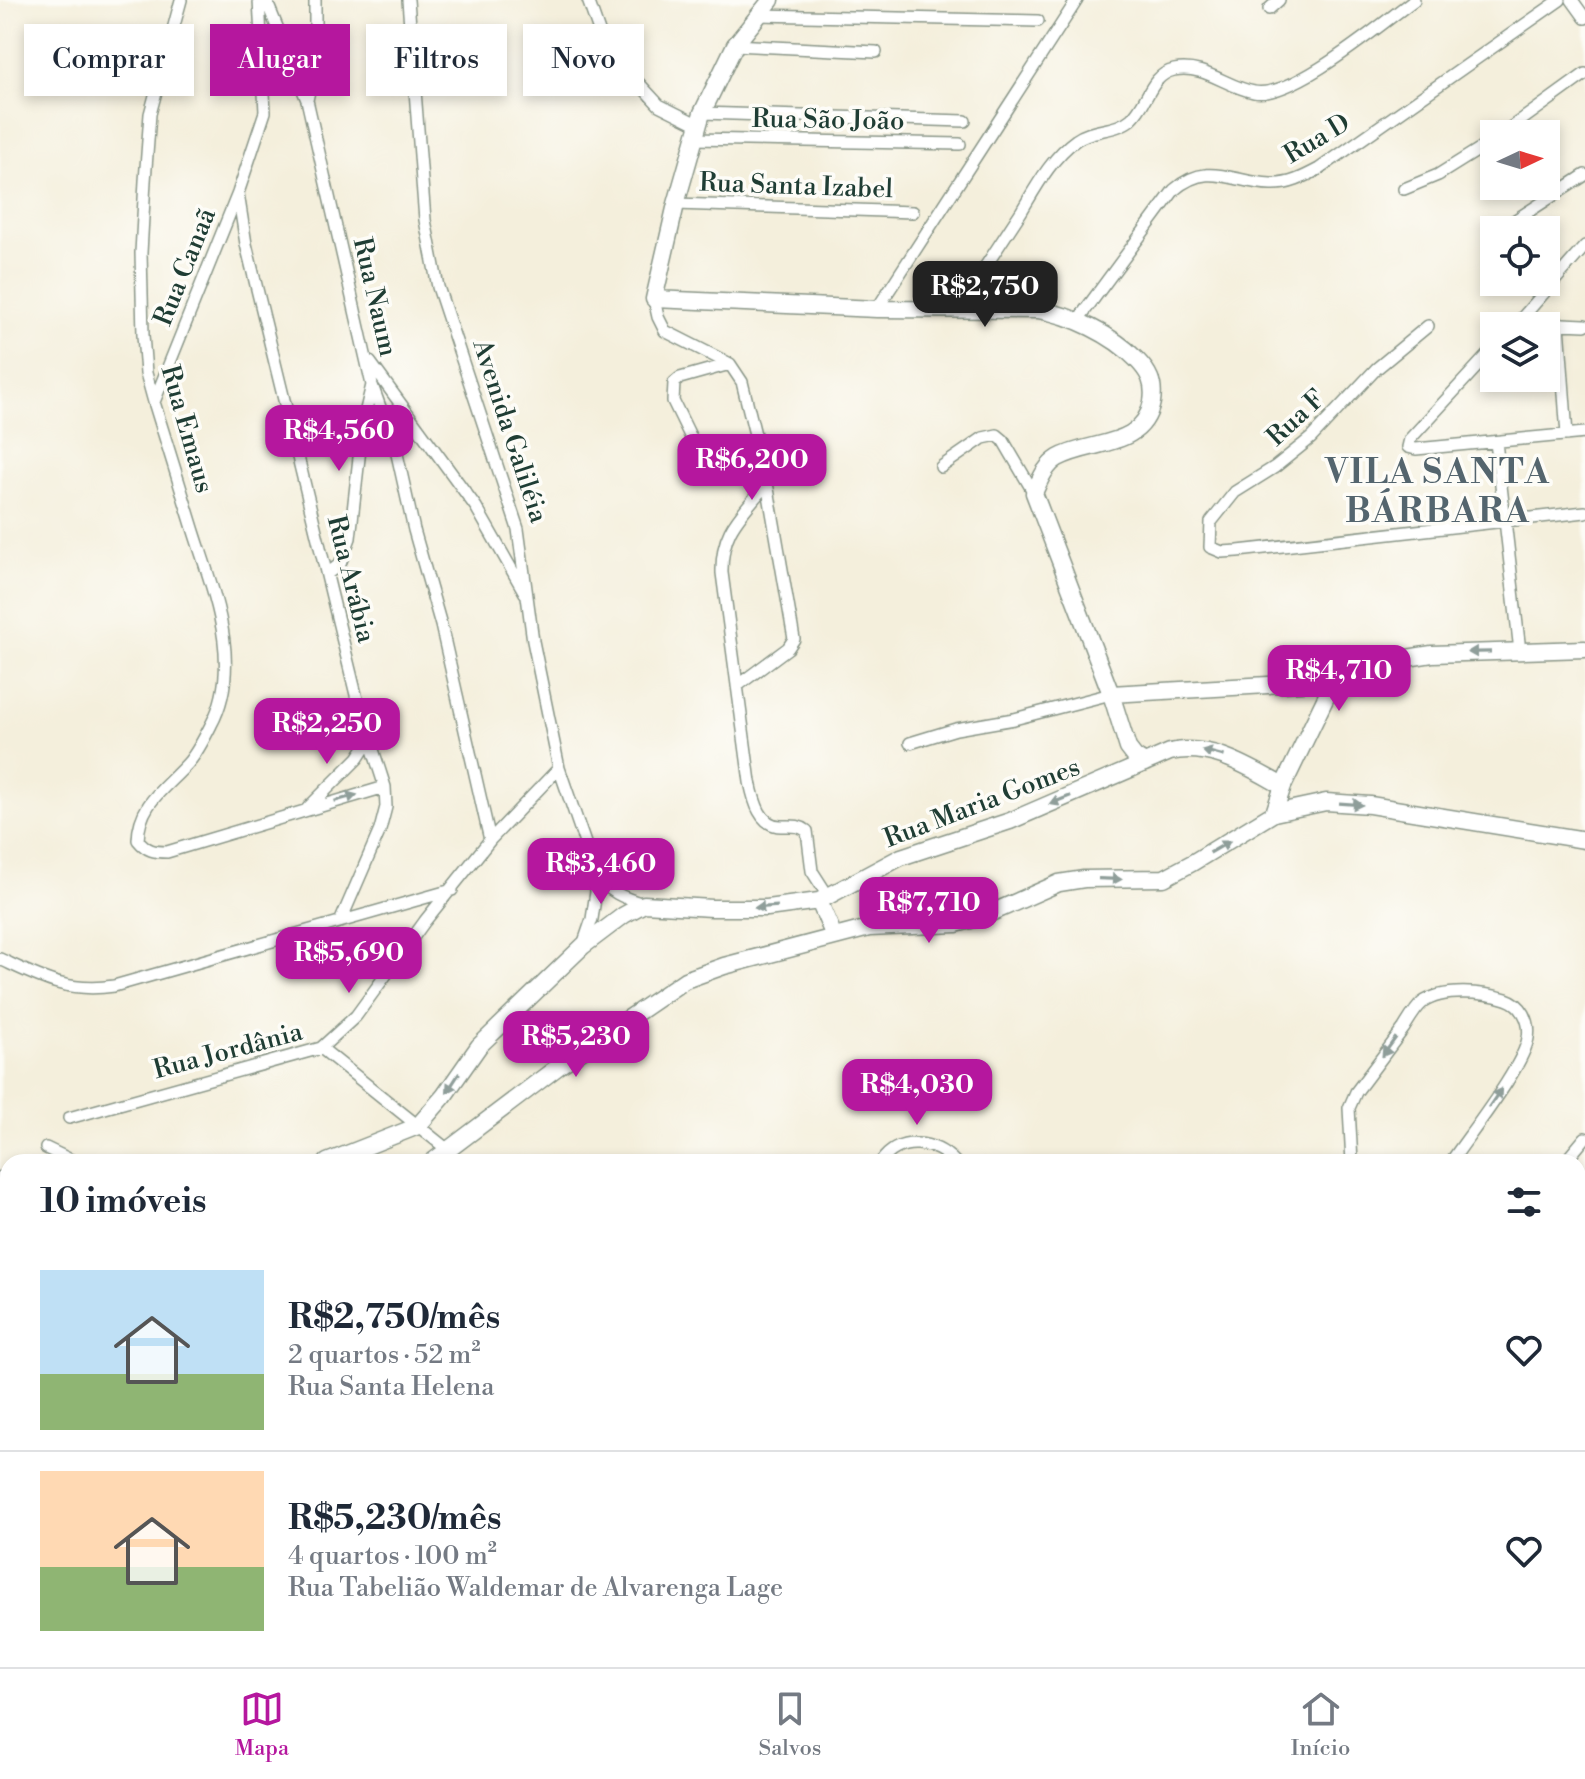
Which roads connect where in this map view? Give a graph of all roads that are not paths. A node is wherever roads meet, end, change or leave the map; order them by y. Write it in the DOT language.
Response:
graph roads {
  1 [pos="181,0"];
  2 [pos="259,0"];
  3 [pos="266,0"];
  4 [pos="315,0"];
  5 [pos="408,0"];
  6 [pos="588,0"];
  7 [pos="771,0"];
  8 [pos="1077,0"];
  9 [pos="1279,0"];
  10 [pos="1414,0"];
  11 [pos="1560,0"];
  12 [pos="1572,0"];
  13 [pos="1269,9"];
  14 [pos="758,15"];
  15 [pos="1585,18"];
  16 [pos="1038,21"];
  17 [pos="735,45"];
  18 [pos="876,52"];
  19 [pos="1585,74"];
  20 [pos="307,100"];
  21 [pos="1521,120"];
  22 [pos="965,121"];
  23 [pos="698,126"];
  24 [pos="960,144"];
  25 [pos="1480,149"];
  26 [pos="1585,175"];
  27 [pos="1404,189"];
  28 [pos="238,193"];
  29 [pos="676,204"];
  30 [pos="913,212"];
  31 [pos="1522,216"];
  32 [pos="1585,246"];
  33 [pos="654,299"];
  34 [pos="877,309"];
  35 [pos="958,309"];
  36 [pos="1527,312"];
  37 [pos="1078,320"];
  38 [pos="1560,325"];
  39 [pos="1585,325"];
  40 [pos="1428,326"];
  41 [pos="1560,339"];
  42 [pos="366,357"];
  43 [pos="730,364"];
  44 [pos="1480,364"];
  45 [pos="372,385"];
  46 [pos="154,402"];
  47 [pos="1585,433"];
  48 [pos="1567,435"];
  49 [pos="1496,442"];
  50 [pos="695,446"];
  51 [pos="941,467"];
  52 [pos="767,483"];
  53 [pos="1034,493"];
  54 [pos="1585,512"];
  55 [pos="1503,521"];
  56 [pos="327,574"];
  57 [pos="527,597"];
  58 [pos="1585,649"];
  59 [pos="1520,651"];
  60 [pos="737,686"];
  61 [pos="1324,688"];
  62 [pos="1111,694"];
  63 [pos="369,741"];
  64 [pos="910,743"];
  65 [pos="1128,748"];
  66 [pos="1145,763"];
  67 [pos="559,768"];
  68 [pos="1099,784"];
  69 [pos="1283,786"];
  70 [pos="385,787"];
  71 [pos="306,810"];
  72 [pos="1274,813"];
  73 [pos="490,840"];
  74 [pos="1585,840"];
  75 [pos="595,872"];
  76 [pos="452,890"];
  77 [pos="824,899"];
  78 [pos="644,904"];
  79 [pos="341,920"];
  80 [pos="834,936"];
  81 [pos="583,946"];
  82 [pos="0,959"];
  83 [pos="321,1048"];
  84 [pos="69,1118"];
  85 [pos="418,1126"];
  86 [pos="1585,1138"];
  87 [pos="46,1148"];
  88 [pos="448,1150"];
  89 [pos="58,1154"];
  90 [pos="347,1154"];
  91 [pos="443,1154"];
  92 [pos="890,1154"];
  93 [pos="948,1154"];
  94 [pos="1352,1154"];
  95 [pos="1457,1154"];
  96 [pos="1572,1154"];
  1 -- 46 [label="street, Rua Emaus"];
  2 -- 28 [label="street, Rua Canaã"];
  3 -- 20 [label="street, Rua Naum"];
  4 -- 20 [label="street"];
  5 -- 57 [label="street, Avenida Galiléia"];
  6 -- 23 [label="street"];
  7 -- 14 [label="street"];
  8 -- 34 [label="street"];
  9 -- 13 [label="street"];
  10 -- 35 [label="street"];
  11 -- 37 [label="street, Rua D"];
  12 -- 15 [label="street"];
  14 -- 16 [label="street"];
  14 -- 17 [label="street"];
  17 -- 18 [label="street"];
  17 -- 23 [label="street"];
  19 -- 21 [label="street"];
  20 -- 42 [label="street, Rua Naum"];
  22 -- 23 [label="street, Rua São João"];
  23 -- 24 [label="street, Rua São João"];
  23 -- 29 [label="street"];
  25 -- 27 [label="street"];
  26 -- 31 [label="street"];
  28 -- 46 [label="street, Rua Canaã"];
  28 -- 56 [label="street, Rua Arábia"];
  29 -- 30 [label="street, Rua Santa Izabel"];
  29 -- 33 [label="street"];
  32 -- 36 [label="street"];
  33 -- 34 [label="street"];
  33 -- 43 [label="street"];
  34 -- 35 [label="street"];
  35 -- 37 [label="street"];
  37 -- 53 [label="street"];
  38 -- 39 [label="street"];
  40 -- 55 [label="street, Rua F"];
  41 -- 48 [label="street"];
  42 -- 45 [label="street, Rua Naum"];
  42 -- 57 [label="street"];
  43 -- 50 [label="street"];
  43 -- 52 [label="street"];
  44 -- 49 [label="street"];
  45 -- 56 [label="street"];
  45 -- 73 [label="street, Rua Naum"];
  46 -- 71 [label="street, Rua Emaus"];
  47 -- 48 [label="street"];
  48 -- 49 [label="street"];
  49 -- 55 [label="street"];
  51 -- 53 [label="street"];
  52 -- 60 [label="street"];
  52 -- 60 [label="street"];
  53 -- 62 [label="street"];
  54 -- 55 [label="street"];
  55 -- 59 [label="street"];
  56 -- 63 [label="street, Rua Arábia"];
  57 -- 67 [label="street, Avenida Galiléia"];
  58 -- 59 [label="street"];
  59 -- 61 [label="street, one-way"];
  60 -- 77 [label="street"];
  61 -- 62 [label="street"];
  61 -- 69 [label="street"];
  62 -- 64 [label="street"];
  62 -- 65 [label="street"];
  63 -- 70 [label="street, Rua Arábia"];
  63 -- 71 [label="street"];
  65 -- 66 [label="street"];
  65 -- 68 [label="street"];
  66 -- 68 [label="street, Rua Maria Gomes"];
  69 -- 66 [label="street, Rua Maria Gomes, one-way"];
  67 -- 73 [label="street, Rua Jordânia"];
  67 -- 75 [label="street, Avenida Galiléia"];
  68 -- 77 [label="street, Rua Maria Gomes, one-way"];
  69 -- 72 [label="street"];
  71 -- 70 [label="street, one-way"];
  70 -- 79 [label="street, Rua Arábia"];
  72 -- 74 [label="street, one-way"];
  80 -- 72 [label="street, one-way"];
  73 -- 76 [label="street, Rua Jordânia"];
  75 -- 78 [label="street"];
  75 -- 81 [label="street"];
  76 -- 79 [label="street"];
  76 -- 83 [label="street, Rua Jordânia"];
  77 -- 78 [label="street, Rua Maria Gomes, one-way"];
  77 -- 80 [label="street"];
  78 -- 81 [label="street"];
  79 -- 82 [label="street"];
  80 -- 88 [label="street"];
  81 -- 85 [label="street, one-way"];
  83 -- 84 [label="street, Rua Jordânia"];
  83 -- 85 [label="street"];
  85 -- 88 [label="street"];
  85 -- 90 [label="street"];
  86 -- 96 [label="street"];
  87 -- 89 [label="street"];
  88 -- 91 [label="street"];
  92 -- 93 [label="street"];
  95 -- 94 [label="street, one-way"];
}
